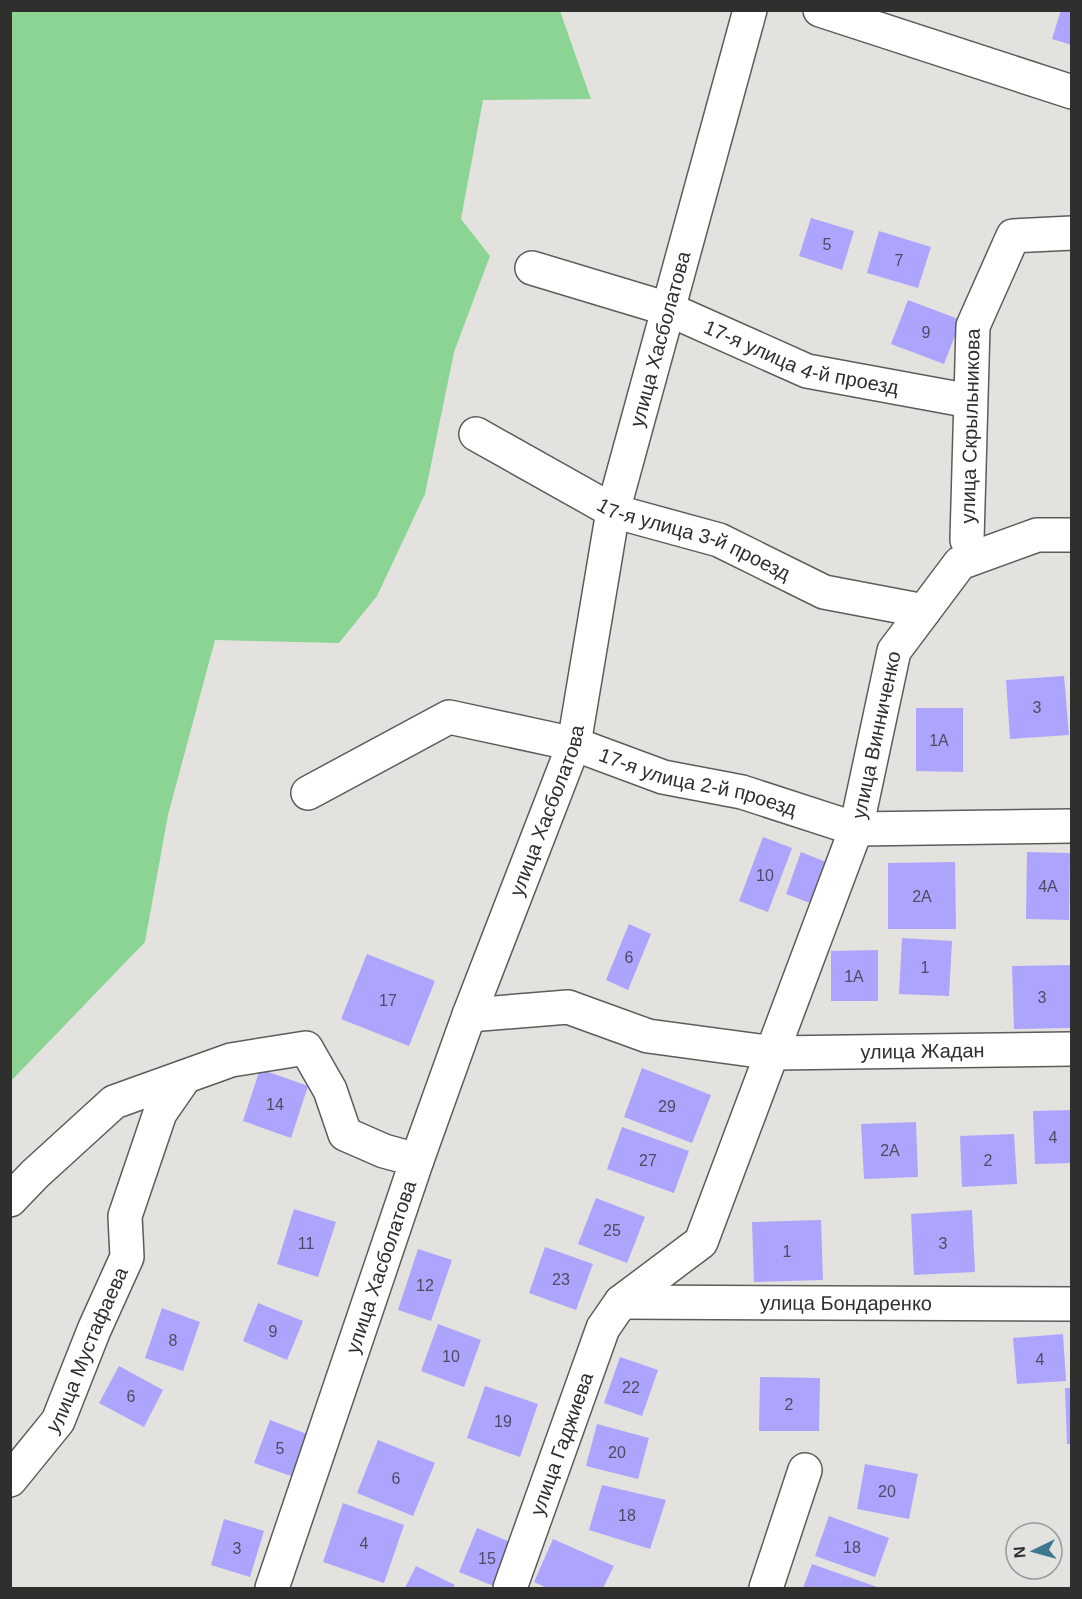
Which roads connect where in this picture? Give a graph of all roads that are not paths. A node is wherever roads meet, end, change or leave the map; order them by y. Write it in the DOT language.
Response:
graph roads {
  1 [pos="750,10"];
  2 [pos="820,10"];
  3 [pos="1071,92"];
  4 [pos="1071,233"];
  5 [pos="532,268"];
  6 [pos="668,309"];
  7 [pos="970,401"];
  8 [pos="476,434"];
  9 [pos="613,511"];
  10 [pos="1071,535"];
  11 [pos="967,540"];
  12 [pos="924,611"];
  13 [pos="574,744"];
  14 [pos="308,793"];
  15 [pos="1071,826"];
  16 [pos="856,829"];
  17 [pos="469,1015"];
  18 [pos="1071,1049"];
  19 [pos="774,1053"];
  20 [pos="186,1077"];
  21 [pos="417,1160"];
  22 [pos="10,1200"];
  23 [pos="621,1302"];
  24 [pos="1071,1304"];
  25 [pos="805,1470"];
  26 [pos="10,1480"];
  27 [pos="272,1588"];
  28 [pos="510,1588"];
  29 [pos="765,1588"];
  1 -- 6 [label="street, улица Хасболатова"];
  2 -- 3 [label="street"];
  4 -- 7 [label="street, улица Скрыльникова"];
  5 -- 6 [label="street, 17-я улица 4-й проезд"];
  6 -- 7 [label="street, 17-я улица 4-й проезд"];
  6 -- 9 [label="street, улица Хасболатова"];
  7 -- 11 [label="street, улица Скрыльникова"];
  8 -- 9 [label="street, 17-я улица 3-й проезд"];
  9 -- 12 [label="street, 17-я улица 3-й проезд"];
  9 -- 13 [label="street, улица Хасболатова"];
  10 -- 12 [label="street, улица Винниченко"];
  12 -- 16 [label="street, улица Винниченко"];
  13 -- 14 [label="street, 17-я улица 2-й проезд"];
  13 -- 16 [label="street, 17-я улица 2-й проезд"];
  13 -- 17 [label="street, улица Хасболатова"];
  15 -- 16 [label="street, 17-я улица 2-й проезд"];
  16 -- 19 [label="street, улица Винниченко"];
  17 -- 19 [label="street, улица Жадан"];
  17 -- 21 [label="street, улица Хасболатова"];
  18 -- 19 [label="street, улица Жадан"];
  19 -- 23 [label="street, улица Гаджиева"];
  20 -- 21 [label="street"];
  20 -- 22 [label="street"];
  20 -- 26 [label="street, улица Мустафаева"];
  21 -- 27 [label="street, улица Хасболатова"];
  23 -- 24 [label="street, улица Бондаренко"];
  23 -- 28 [label="street, улица Гаджиева"];
  25 -- 29 [label="street"];
}
